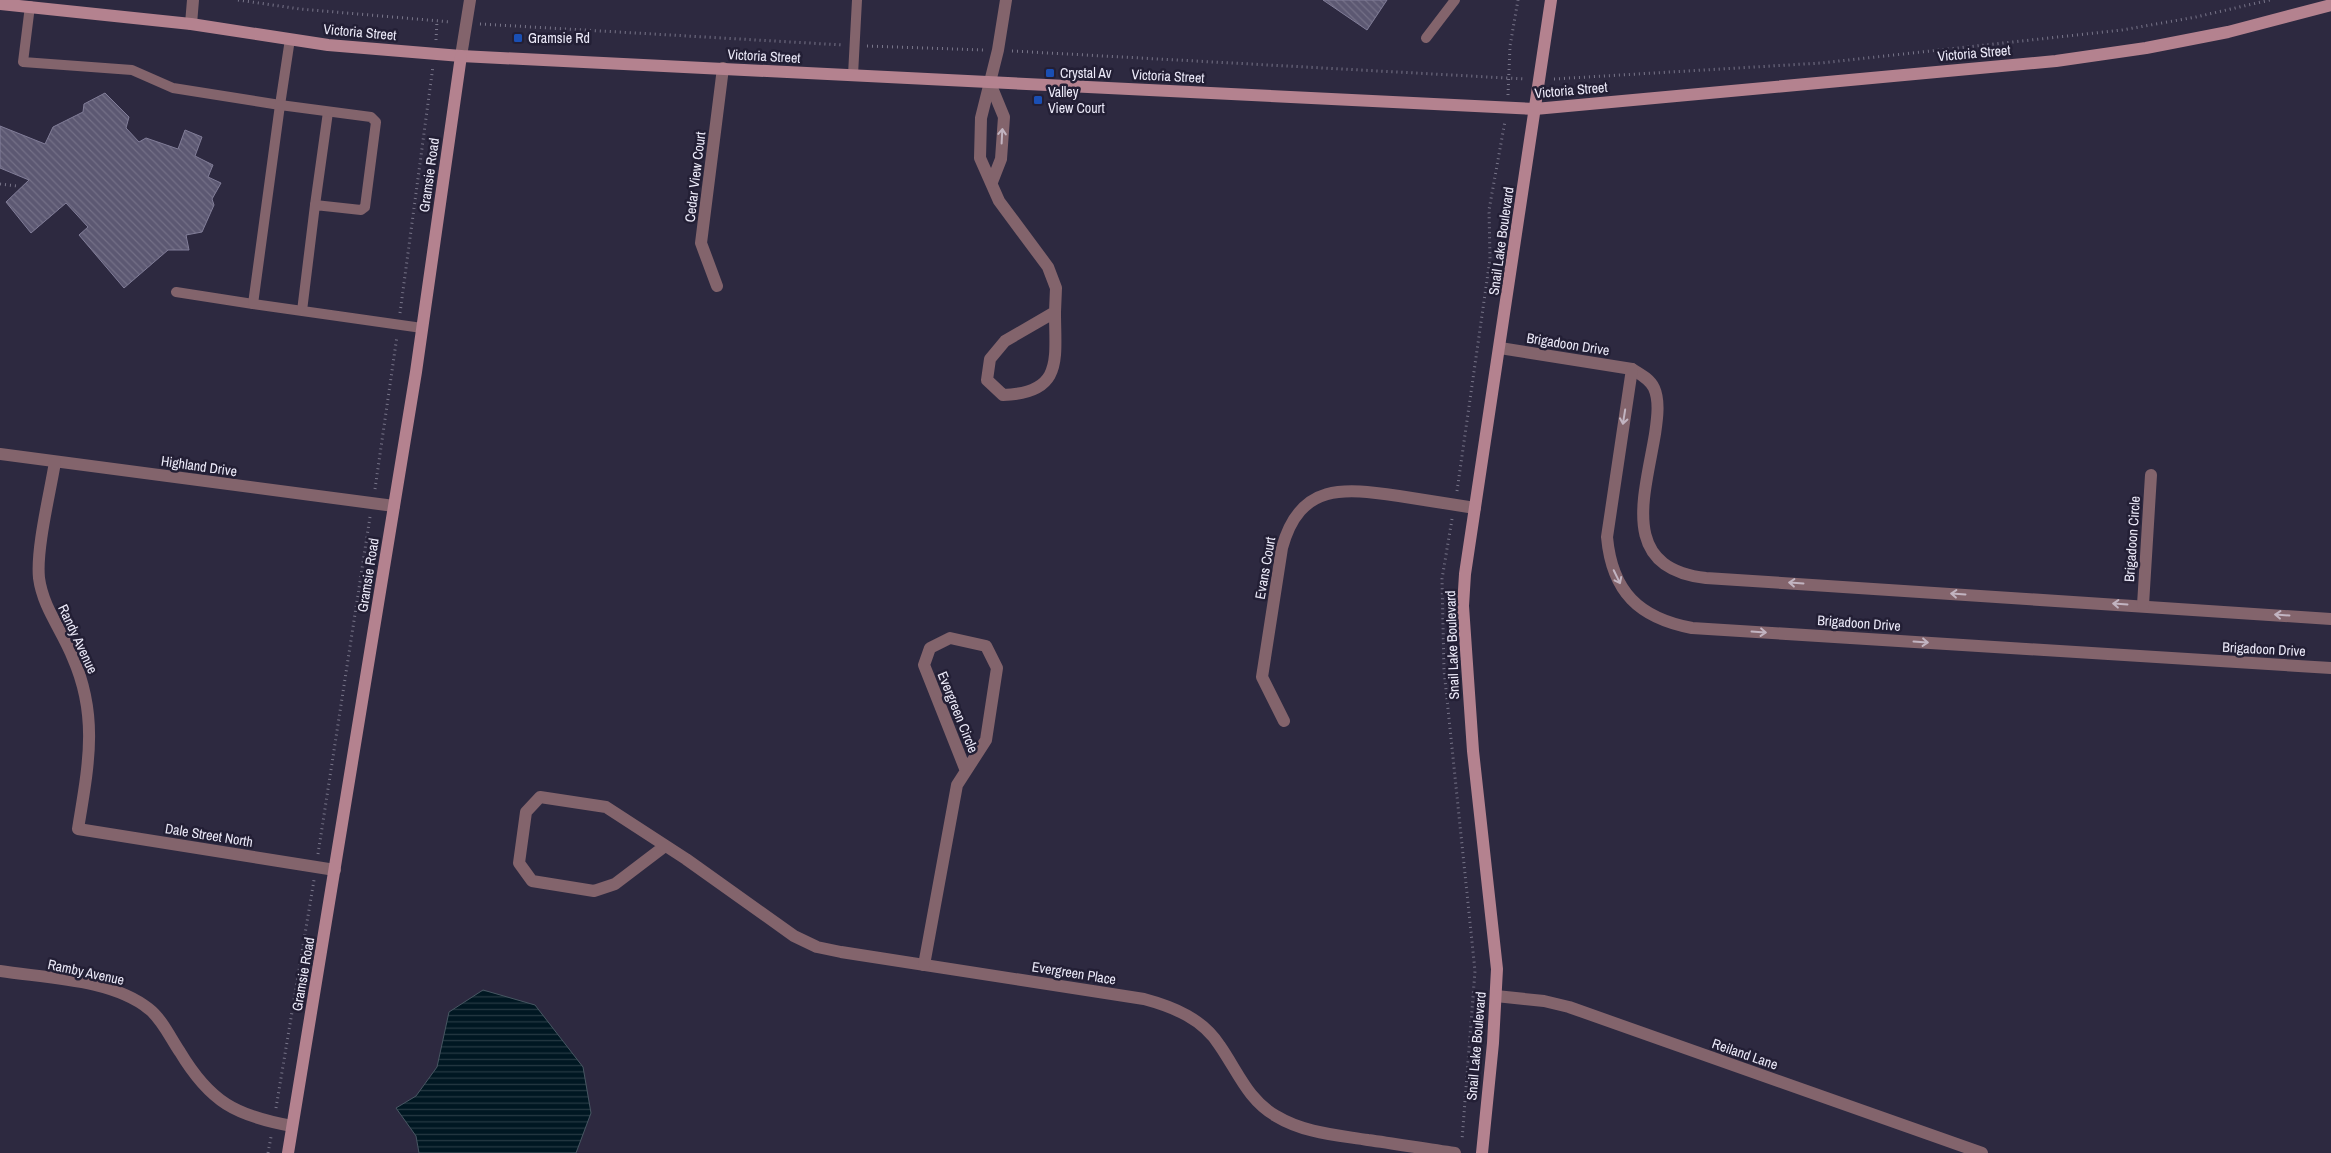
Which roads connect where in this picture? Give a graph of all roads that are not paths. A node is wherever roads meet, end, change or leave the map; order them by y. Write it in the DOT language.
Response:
graph roads {
  1 [pos="193,0"];
  2 [pos="470,0"];
  3 [pos="857,0"];
  4 [pos="1006,0"];
  5 [pos="1455,0"];
  6 [pos="1551,0"];
  7 [pos="0,4"];
  8 [pos="2331,5"];
  9 [pos="30,6"];
  10 [pos="191,24"];
  11 [pos="1426,38"];
  12 [pos="290,40"];
  13 [pos="461,56"];
  14 [pos="723,68"];
  15 [pos="853,75"];
  16 [pos="990,83"];
  17 [pos="280,105"];
  18 [pos="1535,109"];
  19 [pos="328,112"];
  20 [pos="992,182"];
  21 [pos="315,205"];
  22 [pos="717,286"];
  23 [pos="176,292"];
  24 [pos="252,304"];
  25 [pos="302,311"];
  26 [pos="1055,312"];
  27 [pos="422,328"];
  28 [pos="1500,348"];
  29 [pos="1632,369"];
  30 [pos="0,454"];
  31 [pos="55,462"];
  32 [pos="2151,476"];
  33 [pos="394,506"];
  34 [pos="1475,508"];
  35 [pos="2143,605"];
  36 [pos="2331,618"];
  37 [pos="2331,668"];
  38 [pos="1284,721"];
  39 [pos="966,771"];
  40 [pos="78,829"];
  41 [pos="665,846"];
  42 [pos="335,870"];
  43 [pos="924,965"];
  44 [pos="0,971"];
  45 [pos="1496,996"];
  46 [pos="292,1126"];
  47 [pos="288,1153"];
  48 [pos="1455,1153"];
  49 [pos="1482,1153"];
  50 [pos="1982,1153"];
  1 -- 10 [label="street"];
  2 -- 13 [label="street, Gramsie Road"];
  3 -- 15 [label="lane"];
  4 -- 16 [label="street"];
  5 -- 11 [label="lane"];
  6 -- 18 [label="street, Snail Lake Boulevard"];
  7 -- 9 [label="street, Victoria Street"];
  8 -- 18 [label="street, Victoria Street"];
  9 -- 10 [label="street, Victoria Street"];
  9 -- 17 [label="lane"];
  10 -- 12 [label="street, Victoria Street"];
  12 -- 13 [label="street, Victoria Street"];
  12 -- 17 [label="lane"];
  13 -- 14 [label="street, Victoria Street"];
  13 -- 27 [label="street, Gramsie Road"];
  14 -- 15 [label="street, Victoria Street"];
  14 -- 22 [label="street, Cedar View Court"];
  15 -- 16 [label="street, Victoria Street"];
  16 -- 18 [label="street, Victoria Street"];
  16 -- 20 [label="street"];
  20 -- 16 [label="street, one-way"];
  17 -- 19 [label="lane"];
  17 -- 24 [label="lane"];
  18 -- 28 [label="street, Snail Lake Boulevard"];
  19 -- 21 [label="lane"];
  19 -- 21 [label="lane"];
  20 -- 26 [label="street"];
  21 -- 25 [label="lane"];
  23 -- 24 [label="lane"];
  24 -- 25 [label="lane"];
  25 -- 27 [label="lane"];
  26 -- 26 [label="street"];
  27 -- 33 [label="street, Gramsie Road"];
  28 -- 29 [label="street, Brigadoon Drive"];
  28 -- 34 [label="street, Snail Lake Boulevard"];
  35 -- 29 [label="street, Brigadoon Drive, one-way"];
  29 -- 37 [label="street, Brigadoon Drive, one-way"];
  30 -- 31 [label="street, Highland Drive"];
  31 -- 33 [label="street, Highland Drive"];
  31 -- 40 [label="street, Randy Avenue"];
  32 -- 35 [label="street, Brigadoon Circle"];
  33 -- 42 [label="street, Gramsie Road"];
  34 -- 38 [label="street, Evans Court"];
  34 -- 45 [label="street, Snail Lake Boulevard"];
  36 -- 35 [label="street, Brigadoon Drive, one-way"];
  39 -- 39 [label="street, Evergreen Circle"];
  39 -- 43 [label="street, Evergreen Circle"];
  40 -- 42 [label="street, Dale Street North"];
  41 -- 41 [label="street, Evergreen Place"];
  41 -- 43 [label="street, Evergreen Place"];
  42 -- 46 [label="street, Gramsie Road"];
  43 -- 48 [label="street, Evergreen Place"];
  44 -- 46 [label="street, Ramby Avenue"];
  45 -- 49 [label="street, Snail Lake Boulevard"];
  45 -- 50 [label="street, Reiland Lane"];
  46 -- 47 [label="street, Gramsie Road"];
}
